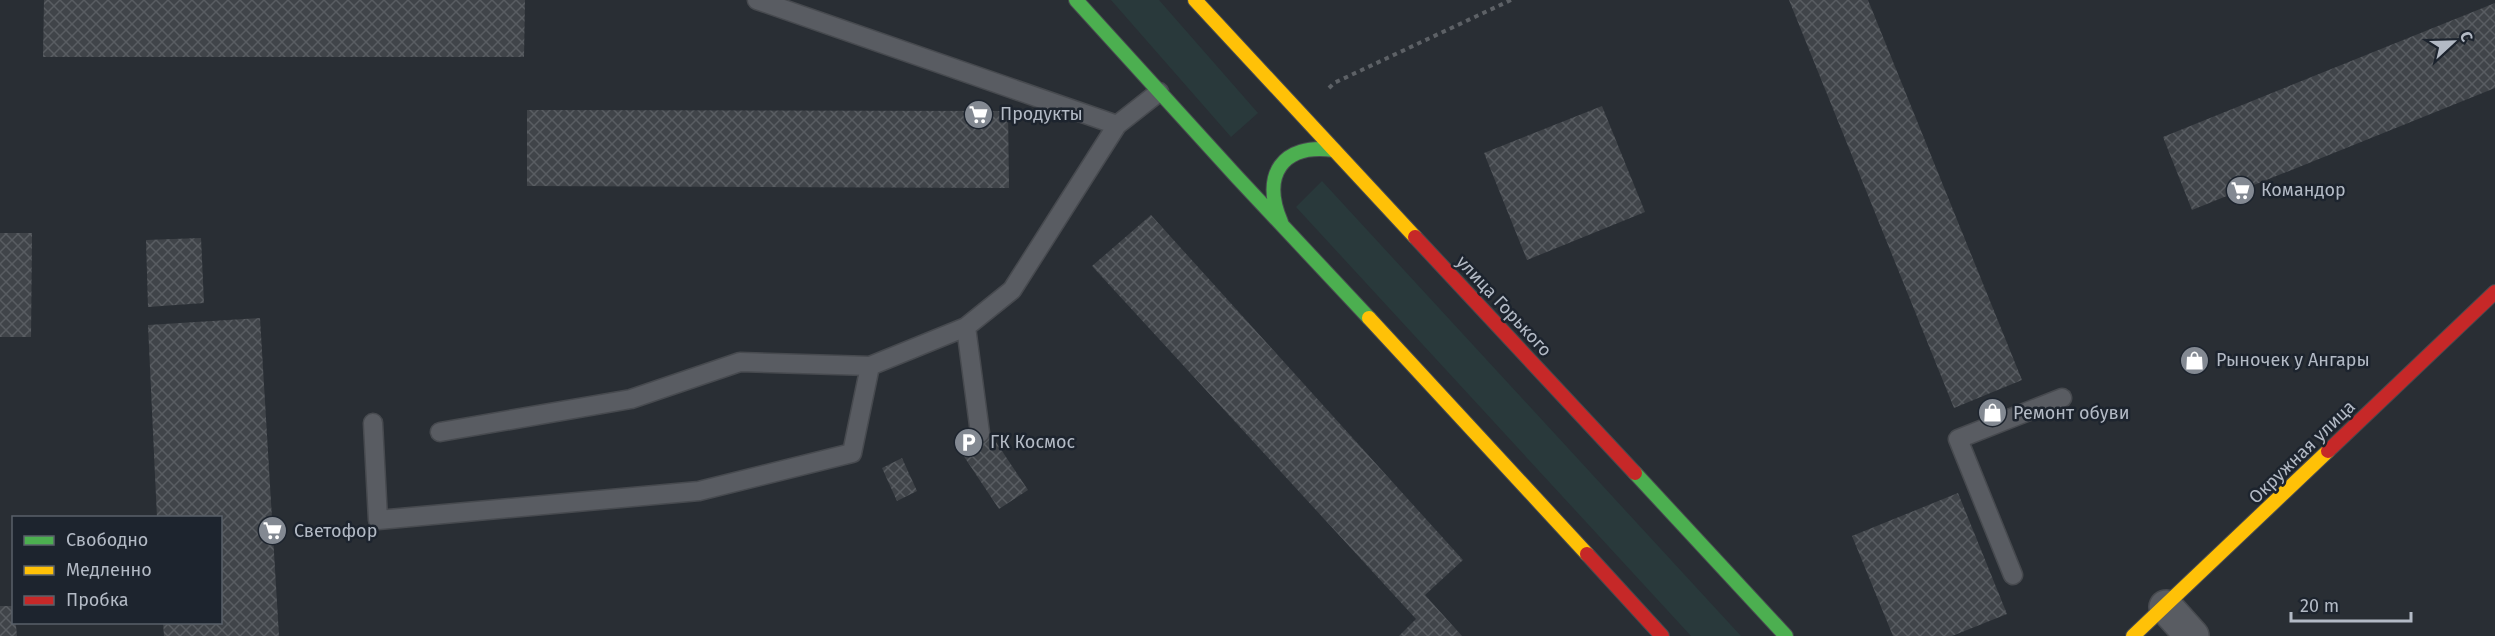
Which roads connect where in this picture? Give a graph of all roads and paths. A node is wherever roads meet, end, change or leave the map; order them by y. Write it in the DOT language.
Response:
graph roads {
  1 [pos="757,0"];
  2 [pos="1076,0"];
  3 [pos="1195,0"];
  4 [pos="1511,0"];
  5 [pos="1327,90"];
  6 [pos="1159,92"];
  7 [pos="1117,125"];
  8 [pos="1334,150"];
  9 [pos="1282,223"];
  10 [pos="2495,292"];
  11 [pos="966,327"];
  12 [pos="870,366"];
  13 [pos="2062,398"];
  14 [pos="374,423"];
  15 [pos="440,432"];
  16 [pos="980,433"];
  17 [pos="2013,574"];
  18 [pos="2166,607"];
  19 [pos="1662,636"];
  20 [pos="1786,636"];
  21 [pos="2133,636"];
  22 [pos="2192,636"];
  1 -- 7 [label="lane"];
  2 -- 6 [label="main road"];
  3 -- 8 [label="main road, улица Горького"];
  4 -- 5 [label="path"];
  6 -- 7 [label="lane"];
  6 -- 9 [label="main road"];
  7 -- 11 [label="lane"];
  8 -- 9 [label="main road"];
  8 -- 20 [label="main road, улица Горького"];
  9 -- 19 [label="main road"];
  10 -- 18 [label="main road, Окружная улица"];
  11 -- 12 [label="lane"];
  11 -- 16 [label="lane"];
  12 -- 14 [label="lane"];
  12 -- 15 [label="lane"];
  13 -- 17 [label="lane"];
  18 -- 21 [label="main road, Окружная улица"];
  18 -- 22 [label="street"];
}
